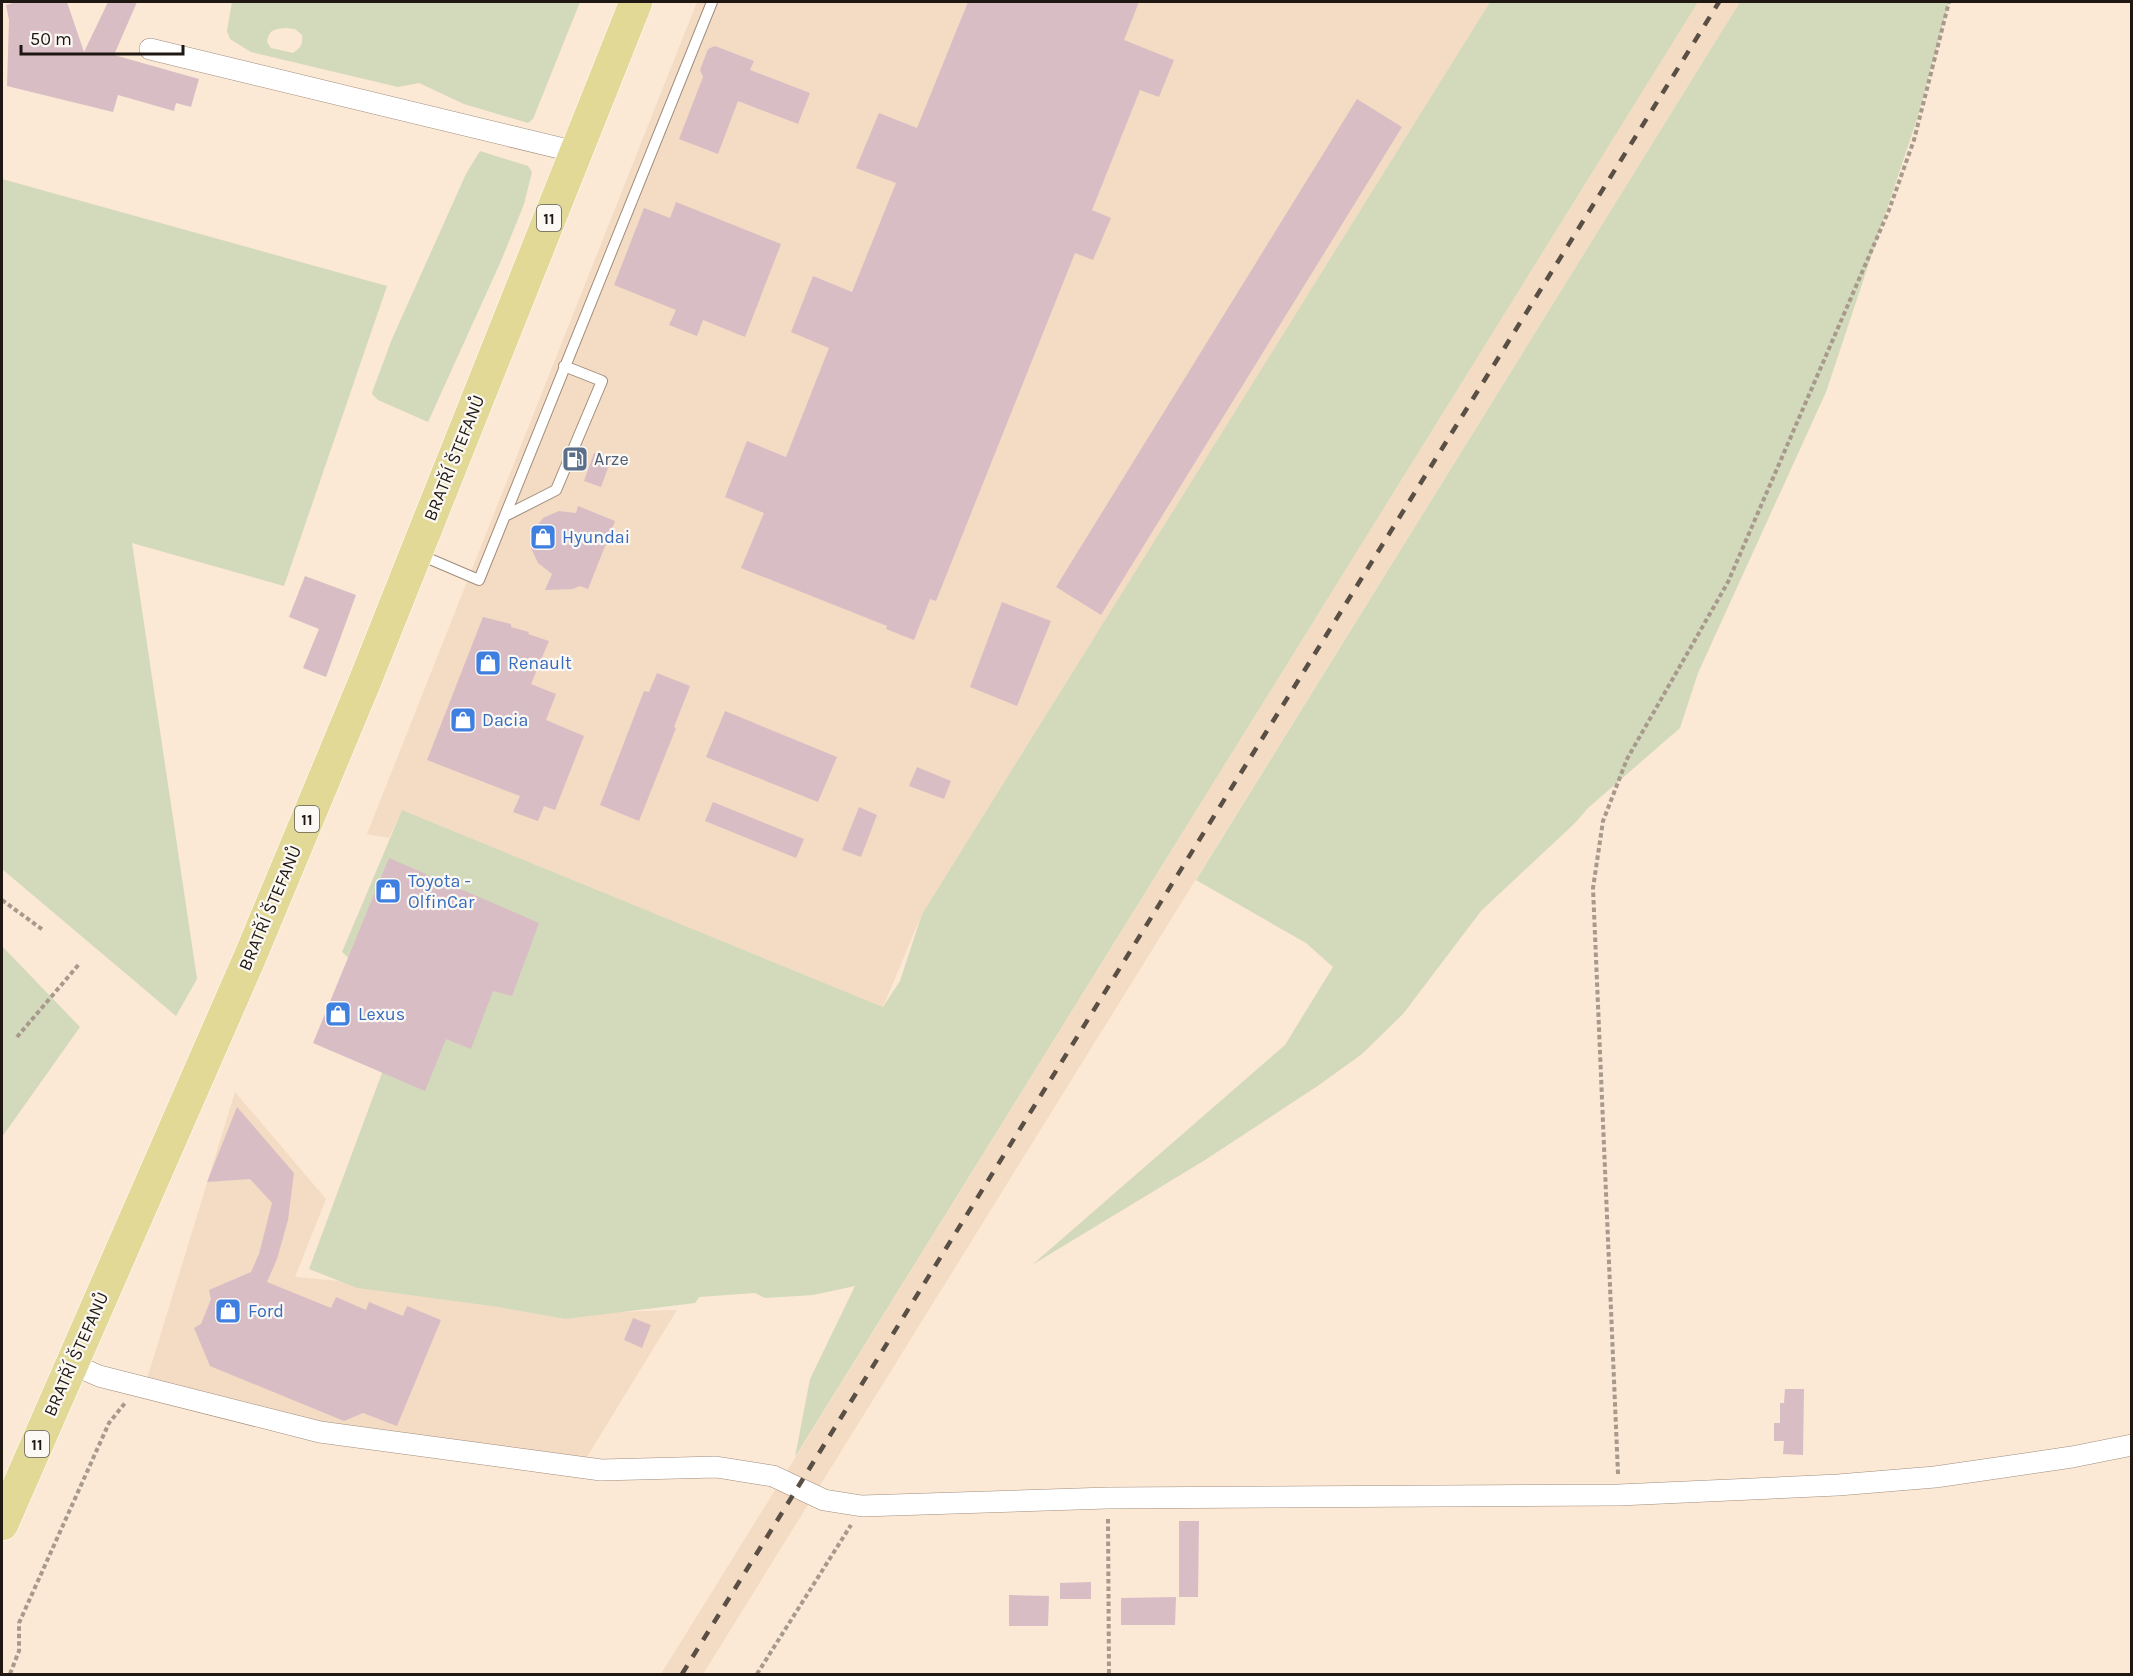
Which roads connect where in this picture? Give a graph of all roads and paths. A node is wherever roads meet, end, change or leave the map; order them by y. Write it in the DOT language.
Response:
graph roads {
  1 [pos="636,2"];
  2 [pos="712,2"];
  3 [pos="1948,2"];
  4 [pos="150,49"];
  5 [pos="576,152"];
  6 [pos="564,366"];
  7 [pos="505,516"];
  8 [pos="416,553"];
  9 [pos="2,900"];
  10 [pos="43,930"];
  11 [pos="80,963"];
  12 [pos="17,1037"];
  13 [pos="72,1364"];
  14 [pos="139,1386"];
  15 [pos="2132,1445"];
  16 [pos="1619,1495"];
  17 [pos="1108,1498"];
  18 [pos="862,1506"];
  19 [pos="2,1524"];
  20 [pos="10,1674"];
  21 [pos="757,1674"];
  22 [pos="1109,1674"];
  1 -- 5 [label="main road, BRATŘÍ ŠTEFANŮ / 11"];
  2 -- 6 [label="lane"];
  3 -- 16 [label="path"];
  4 -- 5 [label="street"];
  5 -- 8 [label="main road, BRATŘÍ ŠTEFANŮ / 11"];
  6 -- 7 [label="lane"];
  6 -- 7 [label="lane"];
  7 -- 8 [label="lane"];
  8 -- 13 [label="main road, BRATŘÍ ŠTEFANŮ / 11"];
  9 -- 10 [label="path"];
  11 -- 12 [label="path"];
  13 -- 14 [label="street"];
  13 -- 19 [label="main road, BRATŘÍ ŠTEFANŮ / 11"];
  14 -- 18 [label="street"];
  14 -- 20 [label="path"];
  15 -- 16 [label="street"];
  16 -- 17 [label="street"];
  17 -- 18 [label="street"];
  17 -- 22 [label="path"];
  18 -- 21 [label="path"];
}
